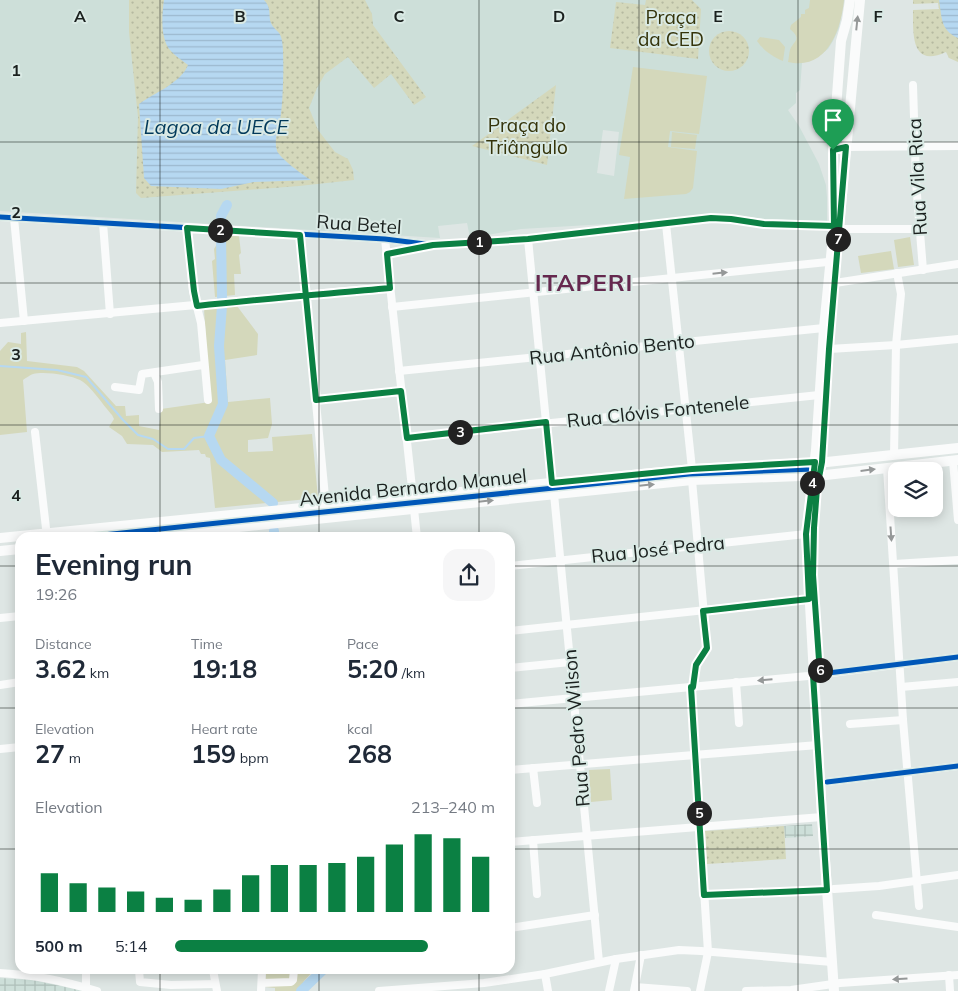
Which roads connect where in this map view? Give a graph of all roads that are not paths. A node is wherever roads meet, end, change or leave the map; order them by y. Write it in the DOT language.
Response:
graph roads {
  1 [pos="850,0"];
  2 [pos="860,0"];
  3 [pos="841,44"];
  4 [pos="852,79"];
  5 [pos="912,85"];
  6 [pos="915,145"];
  7 [pos="958,146"];
  8 [pos="846,147"];
  9 [pos="833,150"];
  10 [pos="0,217"];
  11 [pos="14,218"];
  12 [pos="103,223"];
  13 [pos="666,224"];
  14 [pos="836,227"];
  15 [pos="187,228"];
  16 [pos="919,229"];
  17 [pos="300,235"];
  18 [pos="528,239"];
  19 [pos="385,240"];
  20 [pos="433,245"];
  21 [pos="387,254"];
  22 [pos="834,261"];
  23 [pos="958,264"];
  24 [pos="923,270"];
  25 [pos="897,273"];
  26 [pos="671,278"];
  27 [pos="835,283"];
  28 [pos="390,288"];
  29 [pos="532,292"];
  30 [pos="304,296"];
  31 [pos="197,306"];
  32 [pos="392,307"];
  33 [pos="110,314"];
  34 [pos="24,320"];
  35 [pos="0,323"];
  36 [pos="824,328"];
  37 [pos="958,339"];
  38 [pos="679,342"];
  39 [pos="896,345"];
  40 [pos="829,349"];
  41 [pos="540,357"];
  42 [pos="203,365"];
  43 [pos="399,371"];
  44 [pos="154,373"];
  45 [pos="115,387"];
  46 [pos="401,391"];
  47 [pos="819,395"];
  48 [pos="208,400"];
  49 [pos="316,400"];
  50 [pos="159,408"];
  51 [pos="686,408"];
  52 [pos="546,422"];
  53 [pos="35,432"];
  54 [pos="407,438"];
  55 [pos="958,448"];
  56 [pos="894,455"];
  57 [pos="956,460"];
  58 [pos="818,462"];
  59 [pos="887,468"];
  60 [pos="692,469"];
  61 [pos="816,476"];
  62 [pos="692,480"];
  63 [pos="552,483"];
  64 [pos="554,494"];
  65 [pos="413,497"];
  66 [pos="390,499"];
  67 [pos="365,502"];
  68 [pos="326,507"];
  69 [pos="414,509"];
  70 [pos="391,511"];
  71 [pos="368,514"];
  72 [pos="958,520"];
  73 [pos="47,532"];
  74 [pos="107,532"];
  75 [pos="213,532"];
  76 [pos="416,532"];
  77 [pos="806,534"];
  78 [pos="15,537"];
  79 [pos="0,538"];
  80 [pos="698,545"];
  81 [pos="15,550"];
  82 [pos="0,551"];
  83 [pos="559,560"];
  84 [pos="958,560"];
  85 [pos="894,564"];
  86 [pos="515,565"];
  87 [pos="809,599"];
  88 [pos="703,611"];
  89 [pos="15,616"];
  90 [pos="0,618"];
  91 [pos="566,625"];
  92 [pos="515,630"];
  93 [pos="958,657"];
  94 [pos="570,662"];
  95 [pos="899,665"];
  96 [pos="515,668"];
  97 [pos="817,675"];
  98 [pos="15,682"];
  99 [pos="736,682"];
  100 [pos="958,682"];
  101 [pos="0,684"];
  102 [pos="692,687"];
  103 [pos="901,687"];
  104 [pos="573,698"];
  105 [pos="515,704"];
  106 [pos="903,720"];
  107 [pos="739,724"];
  108 [pos="850,724"];
  109 [pos="818,746"];
  110 [pos="15,748"];
  111 [pos="0,749"];
  112 [pos="695,756"];
  113 [pos="580,764"];
  114 [pos="958,766"];
  115 [pos="534,768"];
  116 [pos="515,770"];
  117 [pos="908,771"];
  118 [pos="827,782"];
  119 [pos="537,803"];
  120 [pos="822,817"];
  121 [pos="700,826"];
  122 [pos="586,836"];
  123 [pos="533,840"];
  124 [pos="515,842"];
  125 [pos="958,876"];
  126 [pos="917,881"];
  127 [pos="831,890"];
  128 [pos="537,894"];
  129 [pos="704,895"];
  130 [pos="919,906"];
  131 [pos="595,915"];
  132 [pos="876,915"];
  133 [pos="515,927"];
  134 [pos="958,927"];
  135 [pos="708,952"];
  136 [pos="641,955"];
  137 [pos="616,959"];
  138 [pos="598,962"];
  139 [pos="832,962"];
  140 [pos="0,973"];
  141 [pos="15,973"];
  142 [pos="38,974"];
  143 [pos="86,974"];
  144 [pos="139,974"];
  145 [pos="214,974"];
  146 [pos="262,974"];
  147 [pos="294,974"];
  148 [pos="545,974"];
  149 [pos="949,975"];
  150 [pos="958,975"];
  151 [pos="261,987"];
  152 [pos="485,987"];
  153 [pos="86,988"];
  154 [pos="216,988"];
  155 [pos="837,988"];
  156 [pos="431,989"];
  157 [pos="635,989"];
  158 [pos="97,991"];
  159 [pos="379,991"];
  160 [pos="548,991"];
  161 [pos="610,991"];
  162 [pos="687,991"];
  163 [pos="700,991"];
  164 [pos="748,991"];
  165 [pos="950,991"];
  1 -- 3 [label="main road"];
  4 -- 2 [label="main road, one-way"];
  3 -- 4 [label="main road"];
  3 -- 9 [label="main road"];
  4 -- 8 [label="main road"];
  5 -- 6 [label="street, Rua Vila Rica"];
  6 -- 7 [label="street"];
  6 -- 8 [label="street"];
  6 -- 16 [label="street, Rua Vila Rica"];
  8 -- 9 [label="main road"];
  8 -- 14 [label="main road"];
  9 -- 14 [label="main road"];
  10 -- 11 [label="street, Rua Betel"];
  11 -- 12 [label="street, Rua Betel"];
  11 -- 34 [label="street"];
  12 -- 15 [label="street, Rua Betel"];
  12 -- 33 [label="street"];
  13 -- 14 [label="street, Rua Betel"];
  13 -- 18 [label="street, Rua Betel"];
  13 -- 26 [label="street"];
  14 -- 16 [label="street, Rua Betel"];
  14 -- 22 [label="main road"];
  15 -- 17 [label="street, Rua Betel"];
  15 -- 31 [label="street"];
  16 -- 24 [label="street, Rua Vila Rica"];
  17 -- 19 [label="street, Rua Betel"];
  17 -- 30 [label="street"];
  18 -- 20 [label="street, Rua Betel"];
  18 -- 29 [label="street"];
  19 -- 20 [label="street, Rua Betel"];
  19 -- 21 [label="street"];
  20 -- 21 [label="street, Rua Betel"];
  21 -- 28 [label="street"];
  26 -- 22 [label="street, one-way"];
  22 -- 27 [label="main road"];
  22 -- 36 [label="main road"];
  23 -- 24 [label="street"];
  24 -- 25 [label="street"];
  25 -- 27 [label="street"];
  25 -- 39 [label="street"];
  26 -- 29 [label="street"];
  26 -- 38 [label="street"];
  27 -- 40 [label="main road"];
  28 -- 30 [label="street"];
  28 -- 32 [label="street"];
  29 -- 32 [label="street"];
  29 -- 41 [label="street"];
  30 -- 31 [label="street"];
  30 -- 49 [label="street"];
  31 -- 33 [label="street"];
  31 -- 42 [label="street"];
  32 -- 43 [label="street"];
  33 -- 34 [label="street"];
  34 -- 35 [label="street"];
  36 -- 38 [label="street, Rua Antônio Bento"];
  36 -- 47 [label="main road"];
  37 -- 39 [label="street"];
  38 -- 41 [label="street, Rua Antônio Bento"];
  38 -- 51 [label="street"];
  39 -- 40 [label="street"];
  39 -- 56 [label="street"];
  40 -- 58 [label="main road"];
  41 -- 43 [label="street, Rua Antônio Bento"];
  41 -- 52 [label="street"];
  42 -- 44 [label="street"];
  42 -- 48 [label="street"];
  43 -- 46 [label="street"];
  44 -- 45 [label="street"];
  44 -- 50 [label="street"];
  46 -- 49 [label="street"];
  46 -- 54 [label="street"];
  47 -- 51 [label="street, Rua Clóvis Fontenele"];
  47 -- 58 [label="main road"];
  49 -- 68 [label="street"];
  51 -- 52 [label="street, Rua Clóvis Fontenele"];
  51 -- 60 [label="street"];
  52 -- 54 [label="street, Rua Clóvis Fontenele"];
  52 -- 63 [label="street"];
  53 -- 73 [label="street"];
  54 -- 65 [label="street"];
  55 -- 56 [label="main road, Avenida Bernardo Manuel"];
  56 -- 58 [label="main road, Avenida Bernardo Manuel"];
  57 -- 59 [label="main road, Avenida Bernardo Manuel"];
  57 -- 72 [label="street"];
  58 -- 60 [label="main road, Avenida Bernardo Manuel"];
  58 -- 61 [label="main road"];
  61 -- 59 [label="main road, Avenida Bernardo Manuel, one-way"];
  59 -- 85 [label="street, one-way"];
  60 -- 63 [label="main road, Avenida Bernardo Manuel"];
  61 -- 62 [label="main road, Avenida Bernardo Manuel"];
  61 -- 77 [label="main road"];
  61 -- 97 [label="main road"];
  64 -- 62 [label="main road, Avenida Bernardo Manuel, one-way"];
  62 -- 80 [label="street"];
  63 -- 65 [label="main road, Avenida Bernardo Manuel"];
  69 -- 64 [label="main road, Avenida Bernardo Manuel, one-way"];
  64 -- 83 [label="street, Rua Pedro Wilson"];
  65 -- 66 [label="main road, Avenida Bernardo Manuel"];
  66 -- 67 [label="main road, Avenida Bernardo Manuel"];
  66 -- 70 [label="main road"];
  67 -- 68 [label="main road, Avenida Bernardo Manuel"];
  67 -- 71 [label="main road"];
  68 -- 74 [label="main road, Avenida Bernardo Manuel"];
  69 -- 70 [label="main road, Avenida Bernardo Manuel"];
  69 -- 76 [label="street"];
  70 -- 71 [label="main road, Avenida Bernardo Manuel"];
  71 -- 75 [label="main road, Avenida Bernardo Manuel"];
  77 -- 80 [label="street, Rua José Pedra"];
  77 -- 87 [label="main road"];
  78 -- 79 [label="main road, Avenida Bernardo Manuel"];
  80 -- 83 [label="street, Rua José Pedra"];
  80 -- 88 [label="street"];
  81 -- 82 [label="main road"];
  83 -- 86 [label="street, Rua José Pedra"];
  83 -- 91 [label="street, Rua Pedro Wilson"];
  84 -- 85 [label="street"];
  85 -- 95 [label="street"];
  87 -- 88 [label="street"];
  87 -- 97 [label="main road"];
  88 -- 91 [label="street"];
  88 -- 102 [label="street"];
  89 -- 90 [label="street"];
  91 -- 92 [label="street"];
  91 -- 94 [label="street, Rua Pedro Wilson"];
  93 -- 95 [label="street"];
  94 -- 96 [label="street"];
  94 -- 104 [label="street, Rua Pedro Wilson"];
  95 -- 97 [label="street"];
  95 -- 103 [label="street"];
  97 -- 99 [label="street, one-way"];
  97 -- 109 [label="main road"];
  97 -- 118 [label="main road"];
  98 -- 101 [label="street"];
  99 -- 102 [label="street"];
  99 -- 107 [label="street"];
  100 -- 103 [label="street"];
  102 -- 104 [label="street"];
  102 -- 112 [label="street"];
  103 -- 106 [label="street"];
  104 -- 105 [label="street"];
  104 -- 113 [label="street, Rua Pedro Wilson"];
  106 -- 108 [label="street"];
  106 -- 117 [label="street"];
  109 -- 112 [label="street"];
  109 -- 120 [label="main road"];
  110 -- 111 [label="street"];
  112 -- 113 [label="street"];
  112 -- 121 [label="street"];
  113 -- 115 [label="street"];
  113 -- 122 [label="street, Rua Pedro Wilson"];
  114 -- 117 [label="street"];
  115 -- 116 [label="street"];
  115 -- 119 [label="street"];
  117 -- 118 [label="street"];
  117 -- 126 [label="street"];
  118 -- 127 [label="main road"];
  120 -- 121 [label="street"];
  120 -- 127 [label="main road"];
  121 -- 122 [label="street"];
  121 -- 129 [label="street"];
  122 -- 123 [label="street"];
  122 -- 131 [label="street, Rua Pedro Wilson"];
  123 -- 124 [label="street"];
  123 -- 128 [label="street"];
  125 -- 126 [label="street"];
  126 -- 127 [label="street"];
  126 -- 130 [label="street"];
  127 -- 129 [label="street"];
  127 -- 139 [label="main road"];
  127 -- 155 [label="main road"];
  129 -- 135 [label="street"];
  131 -- 133 [label="street"];
  131 -- 138 [label="street, Rua Pedro Wilson"];
  132 -- 134 [label="street"];
  135 -- 136 [label="street"];
  135 -- 139 [label="street"];
  135 -- 163 [label="street"];
  136 -- 137 [label="street"];
  136 -- 157 [label="street"];
  137 -- 138 [label="street"];
  137 -- 161 [label="street"];
  138 -- 148 [label="street"];
  139 -- 155 [label="main road"];
  140 -- 141 [label="street"];
  142 -- 153 [label="street"];
  143 -- 153 [label="street"];
  144 -- 154 [label="street"];
  145 -- 154 [label="street"];
  146 -- 151 [label="street"];
  147 -- 151 [label="street"];
  148 -- 152 [label="street"];
  148 -- 160 [label="street"];
  149 -- 150 [label="street"];
  149 -- 155 [label="street, one-way"];
  149 -- 165 [label="street"];
  152 -- 156 [label="street"];
  153 -- 158 [label="street"];
  155 -- 164 [label="street"];
  156 -- 159 [label="street"];
  157 -- 162 [label="street"];
}
